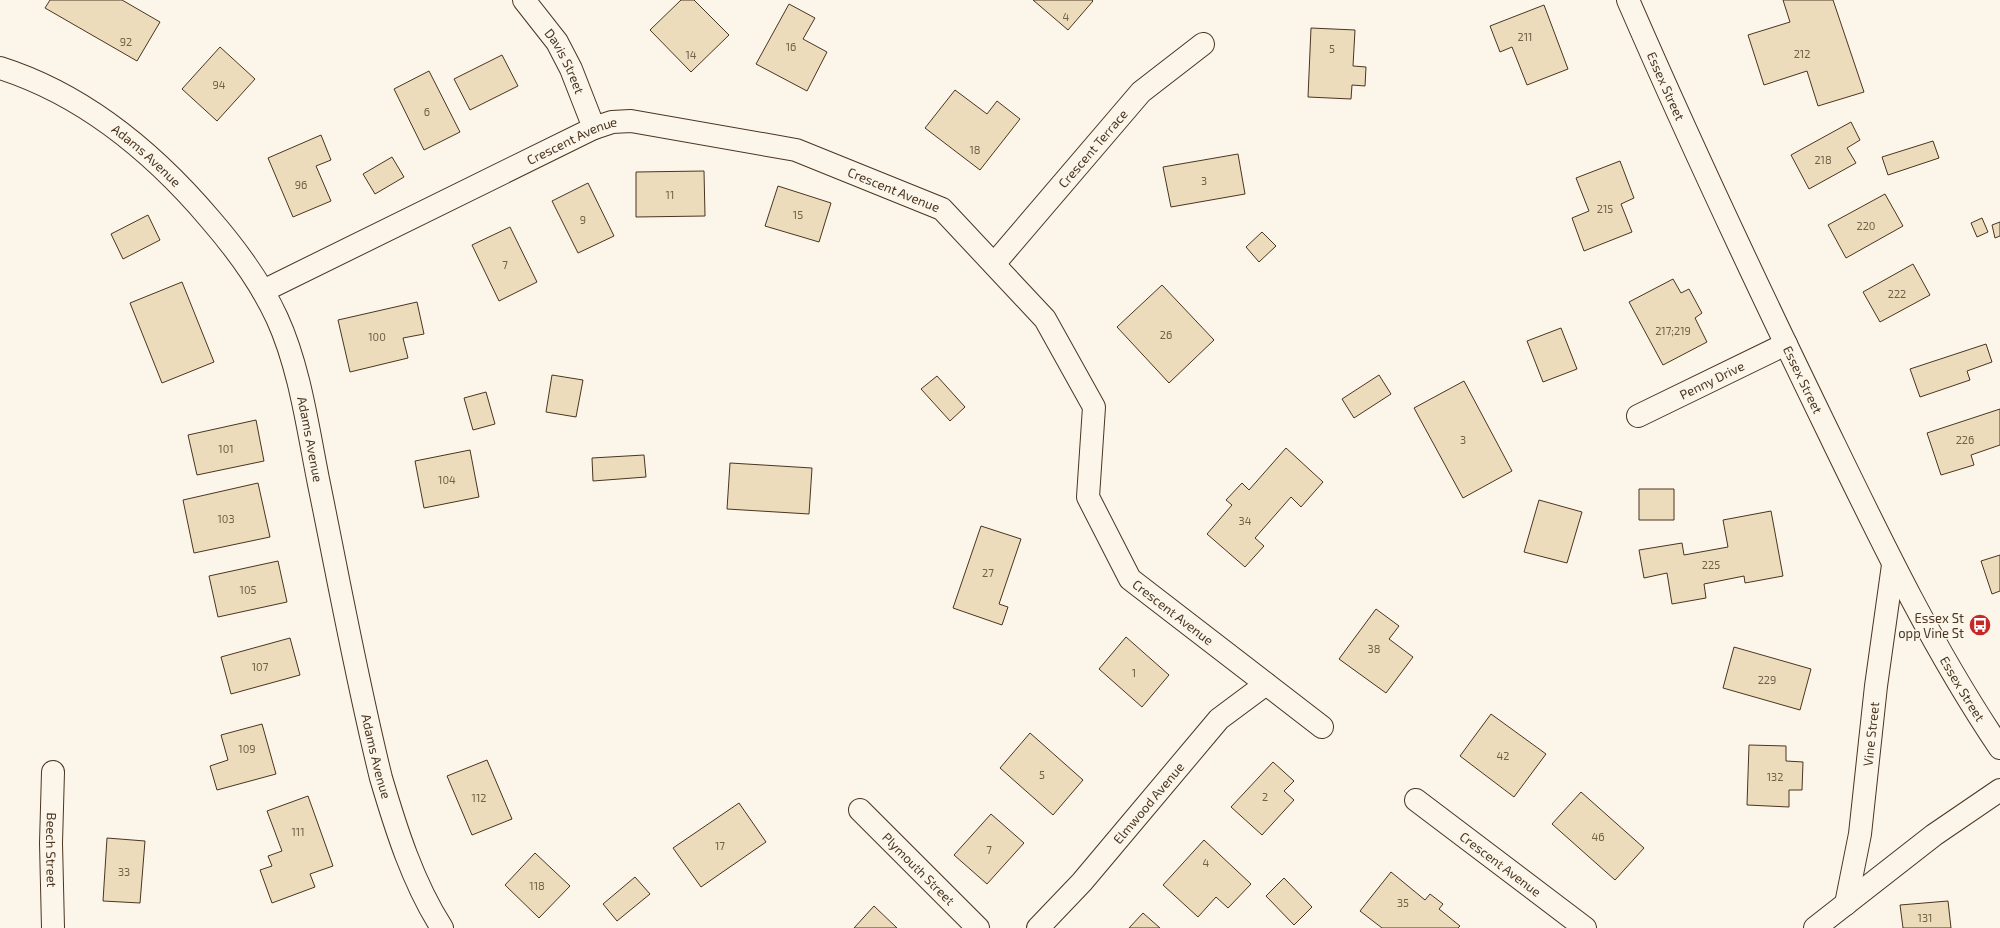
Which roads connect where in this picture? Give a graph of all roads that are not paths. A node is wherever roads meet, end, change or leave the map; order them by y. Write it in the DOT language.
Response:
graph roads {
  1 [pos="524,0"];
  2 [pos="1628,0"];
  3 [pos="1203,44"];
  4 [pos="0,68"];
  5 [pos="594,128"];
  6 [pos="994,264"];
  7 [pos="263,290"];
  8 [pos="1786,344"];
  9 [pos="1638,416"];
  10 [pos="1893,565"];
  11 [pos="1266,684"];
  12 [pos="1322,727"];
  13 [pos="2000,748"];
  14 [pos="53,772"];
  15 [pos="2000,790"];
  16 [pos="1416,800"];
  17 [pos="860,810"];
  18 [pos="1846,904"];
  19 [pos="53,928"];
  20 [pos="442,928"];
  21 [pos="978,928"];
  22 [pos="1038,928"];
  23 [pos="1584,928"];
  24 [pos="1815,928"];
  1 -- 5 [label="street, Davis Street"];
  2 -- 8 [label="street, Essex Street"];
  3 -- 6 [label="street, Crescent Terrace"];
  4 -- 7 [label="street, Adams Avenue"];
  5 -- 6 [label="street, Crescent Avenue"];
  5 -- 7 [label="street, Crescent Avenue"];
  6 -- 11 [label="street, Crescent Avenue"];
  7 -- 20 [label="street, Adams Avenue"];
  8 -- 9 [label="street, Penny Drive"];
  8 -- 10 [label="street, Essex Street"];
  10 -- 13 [label="street, Essex Street"];
  10 -- 18 [label="street, Vine Street"];
  11 -- 12 [label="street, Crescent Avenue"];
  11 -- 22 [label="street, Elmwood Avenue"];
  14 -- 19 [label="street, Beech Street"];
  15 -- 18 [label="street"];
  16 -- 23 [label="street, Crescent Avenue"];
  17 -- 21 [label="street, Plymouth Street"];
  18 -- 24 [label="street"];
}
